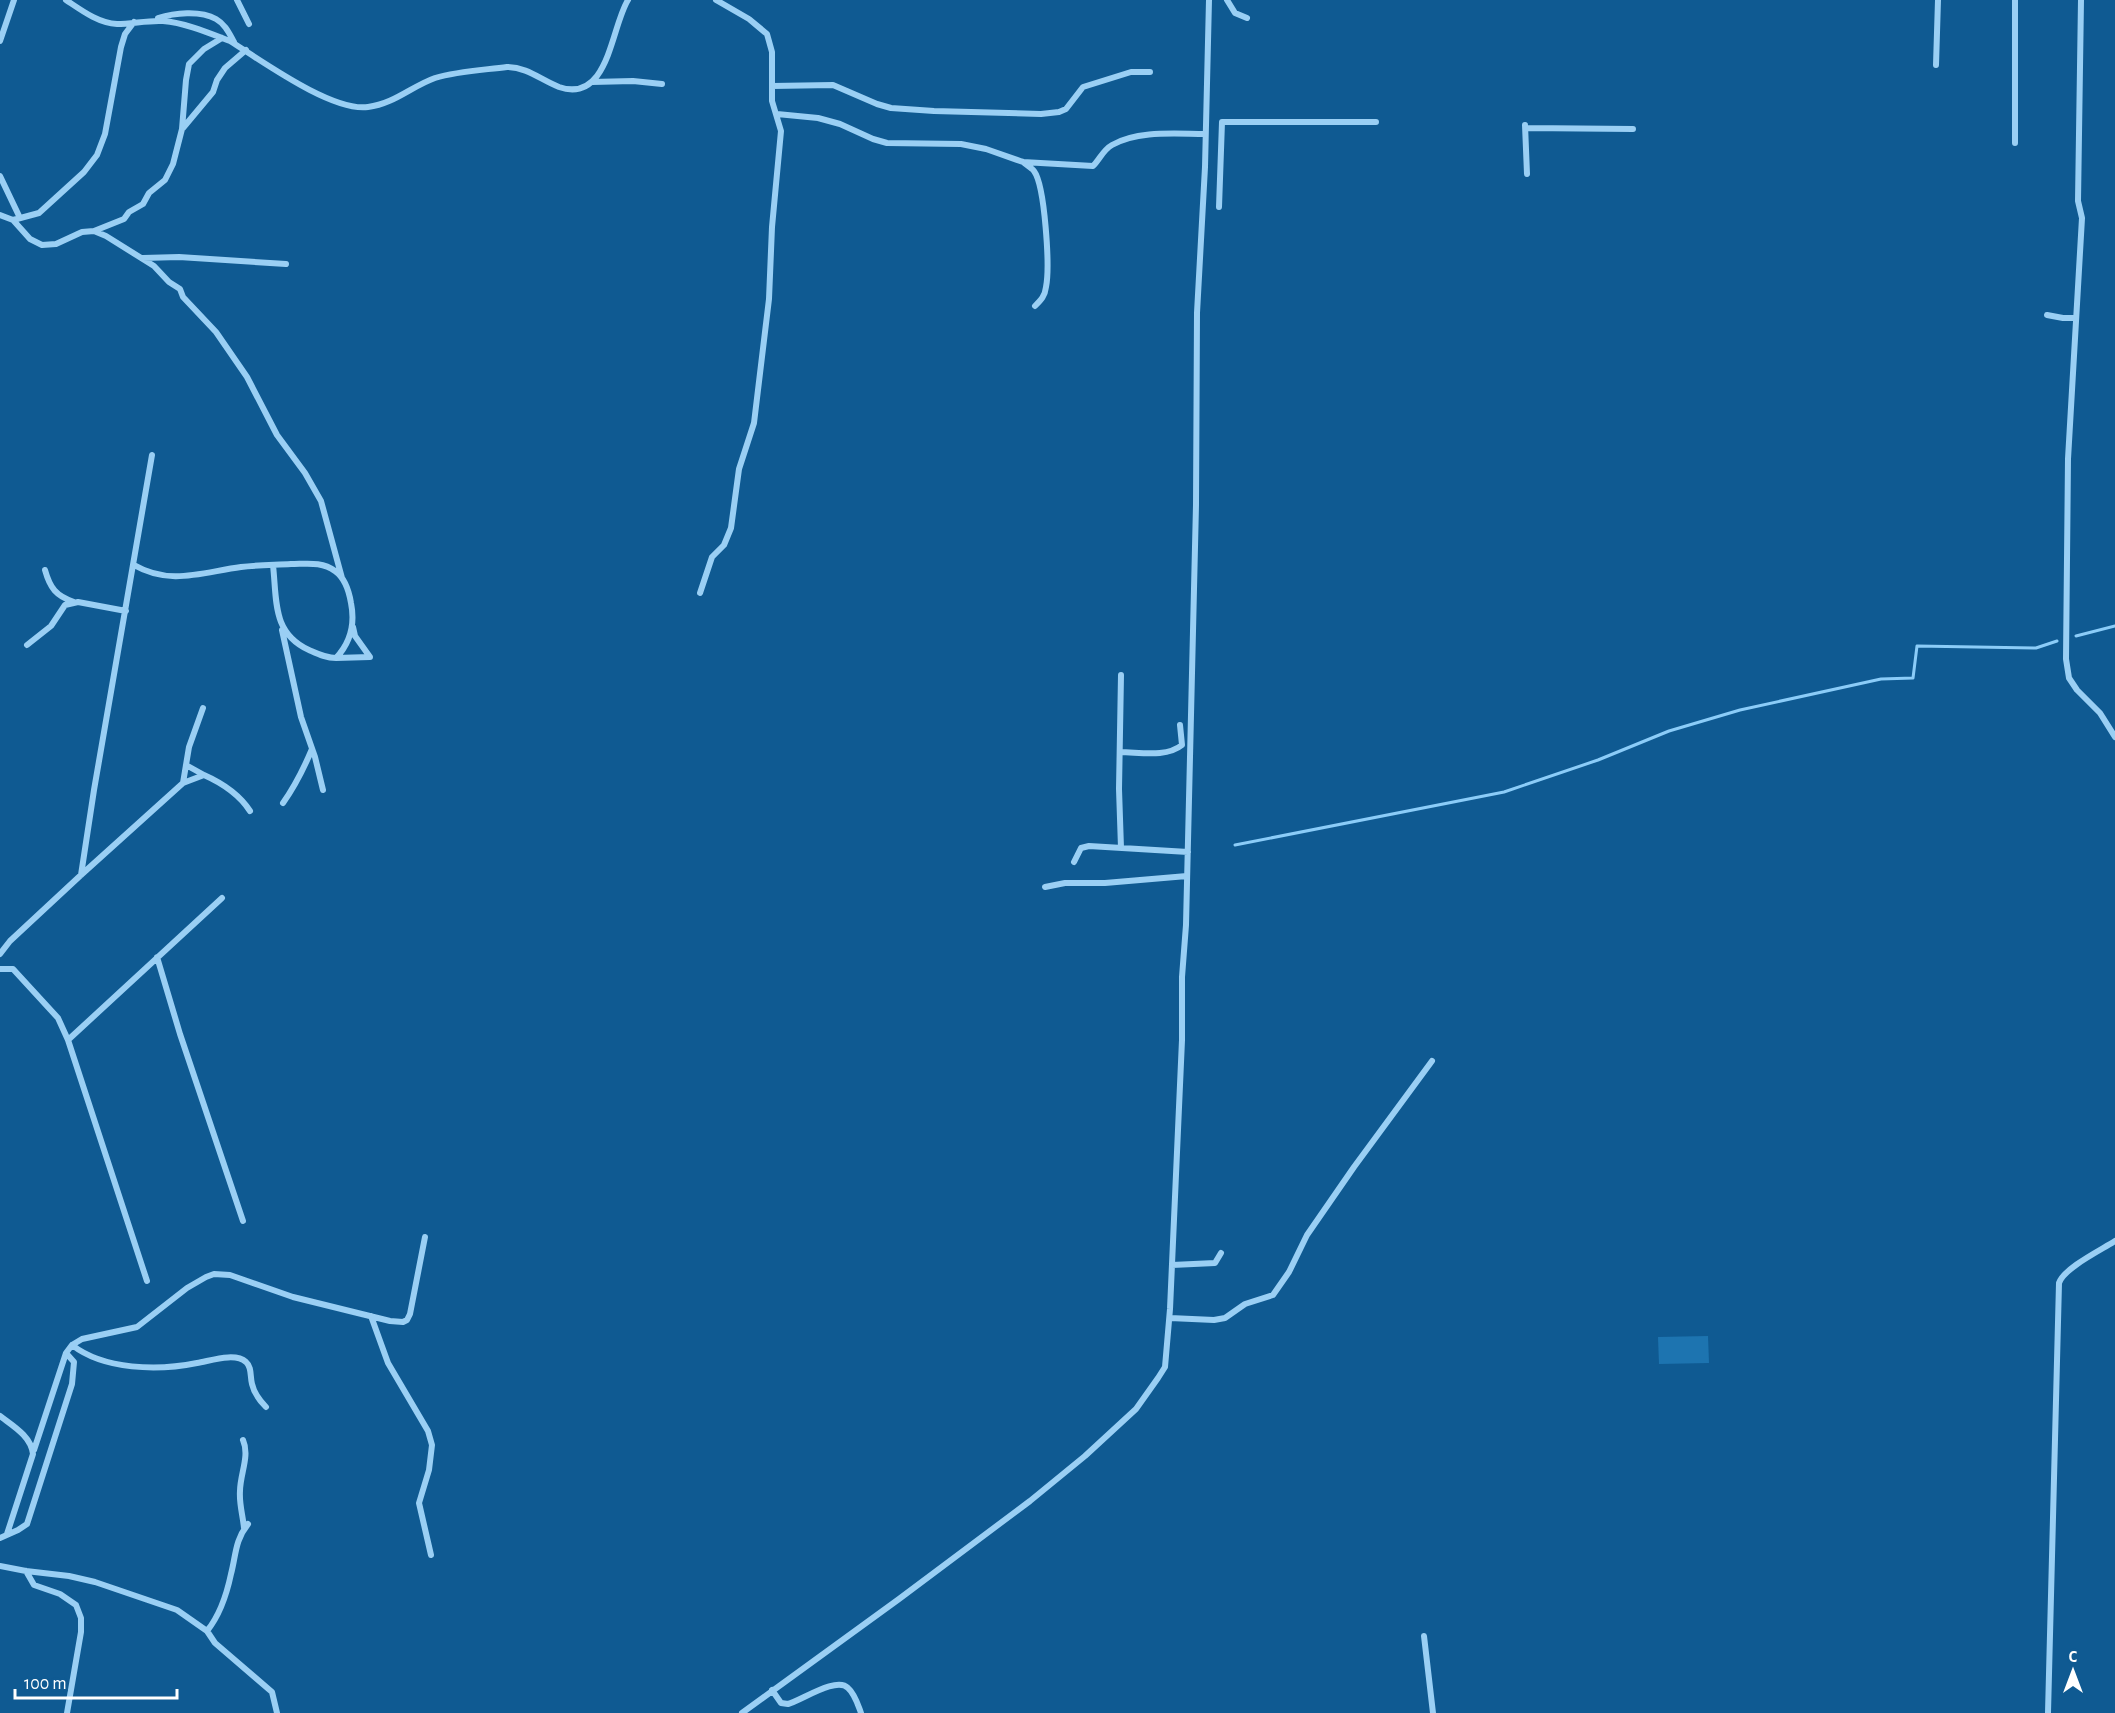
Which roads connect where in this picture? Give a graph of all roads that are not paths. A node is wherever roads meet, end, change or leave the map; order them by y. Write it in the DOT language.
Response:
graph roads {
  1 [pos="16,0"];
  2 [pos="66,0"];
  3 [pos="237,0"];
  4 [pos="628,0"];
  5 [pos="716,0"];
  6 [pos="1209,0"];
  7 [pos="1227,0"];
  8 [pos="1938,0"];
  9 [pos="2015,0"];
  10 [pos="2081,0"];
  11 [pos="1247,18"];
  12 [pos="134,22"];
  13 [pos="146,22"];
  14 [pos="249,24"];
  15 [pos="222,38"];
  16 [pos="0,41"];
  17 [pos="235,44"];
  18 [pos="246,50"];
  19 [pos="1936,65"];
  20 [pos="1150,72"];
  21 [pos="592,82"];
  22 [pos="662,84"];
  23 [pos="772,86"];
  24 [pos="777,114"];
  25 [pos="1376,122"];
  26 [pos="182,129"];
  27 [pos="1633,129"];
  28 [pos="1205,134"];
  29 [pos="2014,143"];
  30 [pos="1023,162"];
  31 [pos="1527,174"];
  32 [pos="0,176"];
  33 [pos="1219,207"];
  34 [pos="0,215"];
  35 [pos="20,218"];
  36 [pos="13,220"];
  37 [pos="94,231"];
  38 [pos="142,258"];
  39 [pos="286,264"];
  40 [pos="1035,306"];
  41 [pos="2047,315"];
  42 [pos="2075,318"];
  43 [pos="152,455"];
  44 [pos="134,565"];
  45 [pos="273,565"];
  46 [pos="45,570"];
  47 [pos="342,578"];
  48 [pos="52,590"];
  49 [pos="700,593"];
  50 [pos="78,603"];
  51 [pos="65,605"];
  52 [pos="126,611"];
  53 [pos="353,625"];
  54 [pos="282,627"];
  55 [pos="27,645"];
  56 [pos="336,658"];
  57 [pos="1121,675"];
  58 [pos="203,708"];
  59 [pos="1180,725"];
  60 [pos="2115,737"];
  61 [pos="1189,739"];
  62 [pos="1182,745"];
  63 [pos="312,749"];
  64 [pos="1120,752"];
  65 [pos="186,765"];
  66 [pos="204,775"];
  67 [pos="183,783"];
  68 [pos="323,790"];
  69 [pos="283,803"];
  70 [pos="250,812"];
  71 [pos="1121,848"];
  72 [pos="1188,852"];
  73 [pos="1074,861"];
  74 [pos="81,874"];
  75 [pos="1187,876"];
  76 [pos="1045,887"];
  77 [pos="222,898"];
  78 [pos="0,954"];
  79 [pos="157,957"];
  80 [pos="0,969"];
  81 [pos="68,1040"];
  82 [pos="1432,1061"];
  83 [pos="243,1221"];
  84 [pos="425,1237"];
  85 [pos="2115,1241"];
  86 [pos="1221,1253"];
  87 [pos="1172,1265"];
  88 [pos="147,1281"];
  89 [pos="371,1316"];
  90 [pos="1170,1318"];
  91 [pos="72,1345"];
  92 [pos="66,1353"];
  93 [pos="266,1407"];
  94 [pos="0,1416"];
  95 [pos="243,1440"];
  96 [pos="33,1454"];
  97 [pos="4,1536"];
  98 [pos="431,1555"];
  99 [pos="0,1566"];
  100 [pos="26,1572"];
  101 [pos="207,1631"];
  102 [pos="1424,1636"];
  103 [pos="772,1690"];
  104 [pos="67,1713"];
  105 [pos="277,1713"];
  106 [pos="742,1713"];
  107 [pos="861,1713"];
  108 [pos="1433,1713"];
  109 [pos="2048,1713"];
  1 -- 16 [label="street"];
  2 -- 12 [label="street"];
  3 -- 14 [label="street"];
  4 -- 21 [label="street"];
  5 -- 23 [label="street"];
  6 -- 28 [label="street"];
  7 -- 11 [label="street"];
  8 -- 19 [label="street"];
  9 -- 29 [label="street"];
  10 -- 42 [label="street"];
  12 -- 13 [label="street"];
  12 -- 35 [label="street"];
  13 -- 15 [label="street"];
  13 -- 17 [label="street"];
  15 -- 17 [label="street"];
  15 -- 26 [label="street"];
  17 -- 18 [label="street"];
  18 -- 21 [label="street"];
  18 -- 26 [label="street"];
  20 -- 23 [label="street"];
  21 -- 22 [label="street"];
  23 -- 24 [label="street"];
  24 -- 30 [label="street"];
  24 -- 49 [label="street"];
  25 -- 33 [label="street"];
  26 -- 37 [label="street"];
  27 -- 31 [label="street"];
  28 -- 30 [label="street"];
  28 -- 61 [label="street"];
  30 -- 40 [label="street"];
  32 -- 35 [label="street"];
  34 -- 36 [label="street"];
  35 -- 36 [label="street"];
  36 -- 37 [label="street"];
  37 -- 38 [label="street"];
  38 -- 39 [label="street"];
  38 -- 47 [label="street"];
  41 -- 42 [label="street"];
  42 -- 60 [label="street"];
  43 -- 44 [label="street"];
  44 -- 45 [label="street"];
  44 -- 52 [label="street"];
  45 -- 47 [label="street"];
  45 -- 54 [label="street"];
  46 -- 48 [label="street"];
  47 -- 53 [label="street"];
  48 -- 50 [label="street"];
  48 -- 51 [label="street"];
  50 -- 51 [label="street"];
  50 -- 52 [label="street"];
  51 -- 55 [label="street"];
  52 -- 74 [label="street"];
  53 -- 56 [label="street"];
  53 -- 56 [label="street"];
  54 -- 56 [label="street"];
  54 -- 63 [label="street"];
  57 -- 64 [label="street"];
  58 -- 65 [label="street"];
  59 -- 62 [label="street"];
  61 -- 62 [label="street"];
  61 -- 72 [label="street"];
  62 -- 64 [label="street"];
  63 -- 68 [label="street"];
  63 -- 69 [label="street"];
  64 -- 71 [label="street"];
  65 -- 66 [label="street"];
  65 -- 67 [label="street"];
  66 -- 67 [label="street"];
  66 -- 70 [label="street"];
  67 -- 74 [label="street"];
  71 -- 72 [label="street"];
  71 -- 73 [label="street"];
  72 -- 75 [label="street"];
  74 -- 78 [label="street"];
  75 -- 76 [label="street"];
  75 -- 87 [label="street"];
  77 -- 79 [label="street"];
  79 -- 81 [label="street"];
  79 -- 83 [label="street"];
  80 -- 81 [label="street"];
  81 -- 88 [label="street"];
  82 -- 90 [label="street"];
  84 -- 89 [label="street"];
  85 -- 109 [label="street"];
  86 -- 87 [label="street"];
  87 -- 90 [label="street"];
  89 -- 91 [label="street"];
  89 -- 98 [label="street"];
  90 -- 103 [label="street"];
  91 -- 92 [label="street"];
  91 -- 93 [label="street"];
  92 -- 96 [label="street"];
  92 -- 97 [label="street"];
  94 -- 96 [label="street"];
  95 -- 101 [label="street"];
  96 -- 97 [label="street"];
  99 -- 100 [label="street"];
  100 -- 101 [label="street"];
  100 -- 104 [label="street"];
  101 -- 105 [label="street"];
  102 -- 108 [label="street"];
  103 -- 106 [label="street"];
  103 -- 107 [label="street"];
}
